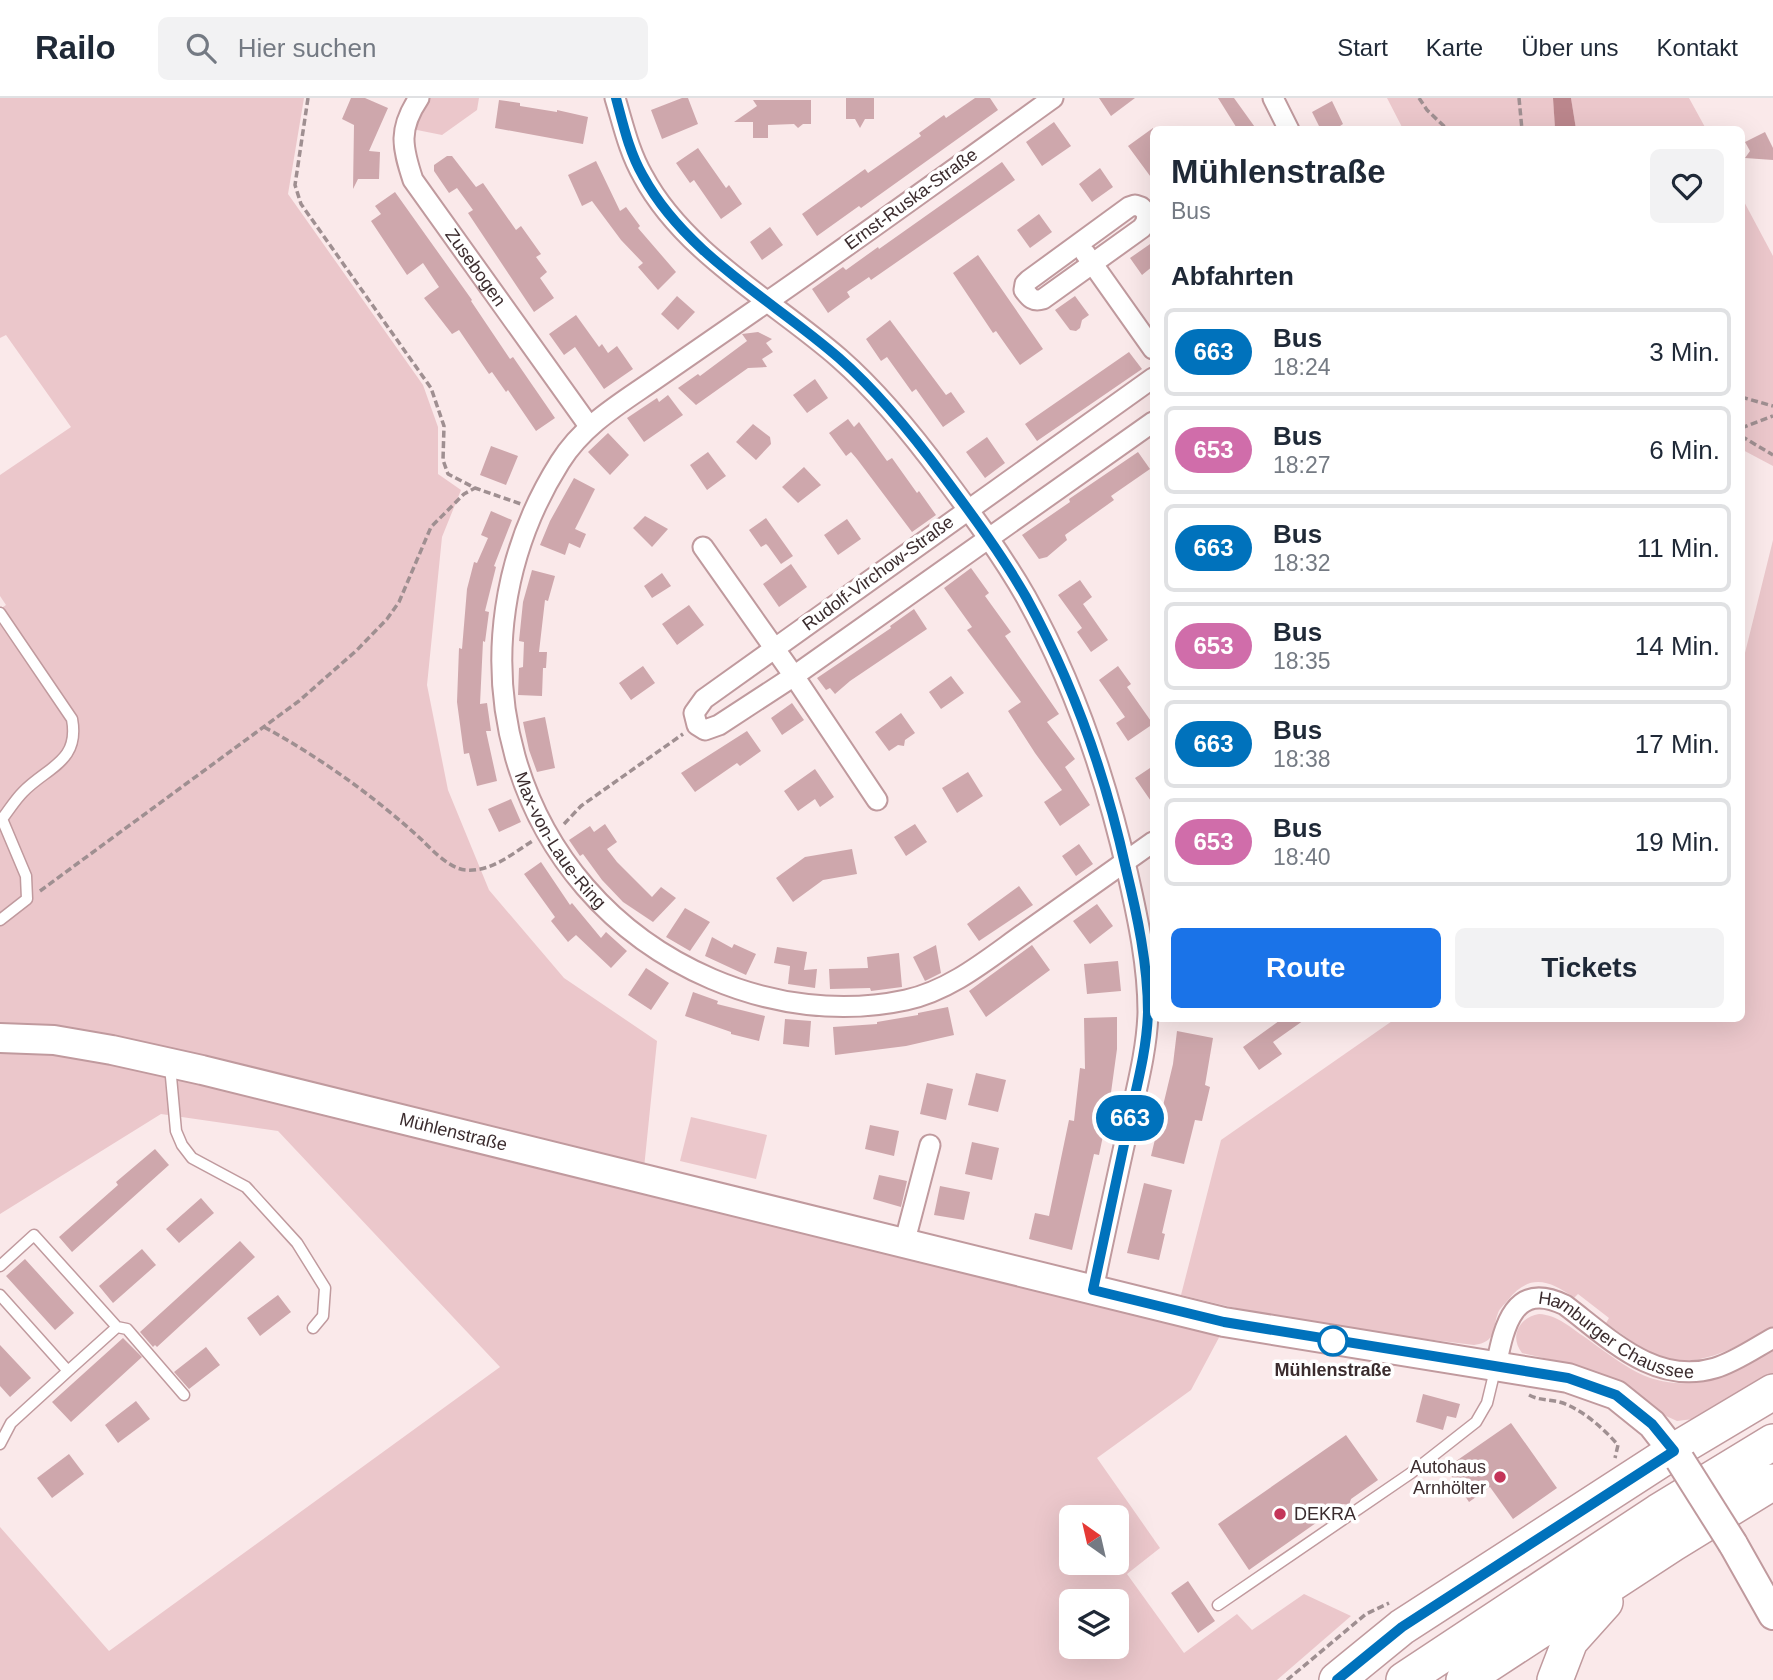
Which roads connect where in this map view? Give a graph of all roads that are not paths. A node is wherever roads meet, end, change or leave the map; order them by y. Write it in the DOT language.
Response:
graph roads {
  1 [pos="419,98"];
  2 [pos="615,98"];
  3 [pos="1053,98"];
  4 [pos="1273,98"];
  5 [pos="1287,126"];
  6 [pos="1078,244"];
  7 [pos="1093,264"];
  8 [pos="769,301"];
  9 [pos="1150,345"];
  10 [pos="1150,380"];
  11 [pos="1150,424"];
  12 [pos="589,426"];
  13 [pos="968,509"];
  14 [pos="989,538"];
  15 [pos="703,547"];
  16 [pos="0,613"];
  17 [pos="774,648"];
  18 [pos="794,676"];
  19 [pos="877,800"];
  20 [pos="1150,844"];
  21 [pos="1125,862"];
  22 [pos="0,920"];
  23 [pos="1150,1012"];
  24 [pos="0,1038"];
  25 [pos="170,1062"];
  26 [pos="930,1145"];
  27 [pos="904,1244"];
  28 [pos="0,1266"];
  29 [pos="1093,1290"];
  30 [pos="0,1296"];
  31 [pos="117,1327"];
  32 [pos="313,1328"];
  33 [pos="1773,1338"];
  34 [pos="1496,1366"];
  35 [pos="68,1371"];
  36 [pos="1773,1392"];
  37 [pos="184,1395"];
  38 [pos="1773,1441"];
  39 [pos="0,1444"];
  40 [pos="1677,1455"];
  41 [pos="1773,1482"];
  42 [pos="1671,1544"];
  43 [pos="1218,1605"];
  44 [pos="1773,1615"];
  45 [pos="1337,1680"];
  46 [pos="1404,1680"];
  47 [pos="1464,1680"];
  48 [pos="1555,1680"];
  1 -- 12 [label="street, Zusebogen"];
  2 -- 8 [label="street"];
  3 -- 8 [label="street, Ernst-Ruska-Straße"];
  4 -- 5 [label="street"];
  6 -- 7 [label="street"];
  6 -- 7 [label="street"];
  6 -- 7 [label="street"];
  7 -- 9 [label="street"];
  8 -- 12 [label="street, Max-von-Laue-Ring"];
  8 -- 13 [label="street"];
  10 -- 13 [label="street, Rudolf-Virchow-Straße"];
  11 -- 14 [label="street, Rudolf-Virchow-Straße"];
  12 -- 21 [label="street, Max-von-Laue-Ring"];
  13 -- 14 [label="street"];
  13 -- 17 [label="street, Rudolf-Virchow-Straße"];
  14 -- 18 [label="street, Rudolf-Virchow-Straße"];
  14 -- 21 [label="street"];
  15 -- 17 [label="street"];
  16 -- 22 [label="lane"];
  17 -- 18 [label="street"];
  17 -- 18 [label="street, Rudolf-Virchow-Straße"];
  18 -- 19 [label="street"];
  20 -- 21 [label="street, Max-von-Laue-Ring"];
  21 -- 23 [label="street"];
  23 -- 29 [label="street"];
  24 -- 25 [label="street, Mühlenstraße"];
  25 -- 27 [label="street, Mühlenstraße"];
  25 -- 32 [label="lane"];
  26 -- 27 [label="street"];
  27 -- 29 [label="street, Mühlenstraße"];
  28 -- 31 [label="lane"];
  29 -- 34 [label="street, Mühlenstraße"];
  30 -- 35 [label="lane"];
  31 -- 35 [label="lane"];
  31 -- 37 [label="lane"];
  33 -- 34 [label="street, Hamburger Chaussee"];
  34 -- 40 [label="street, Mühlenstraße"];
  34 -- 43 [label="lane"];
  35 -- 39 [label="lane"];
  36 -- 40 [label="highway"];
  38 -- 46 [label="highway"];
  40 -- 44 [label="street, Mühlenstraße, bridge"];
  40 -- 45 [label="highway"];
  41 -- 42 [label="highway"];
  42 -- 47 [label="highway"];
  42 -- 48 [label="highway"];
}
